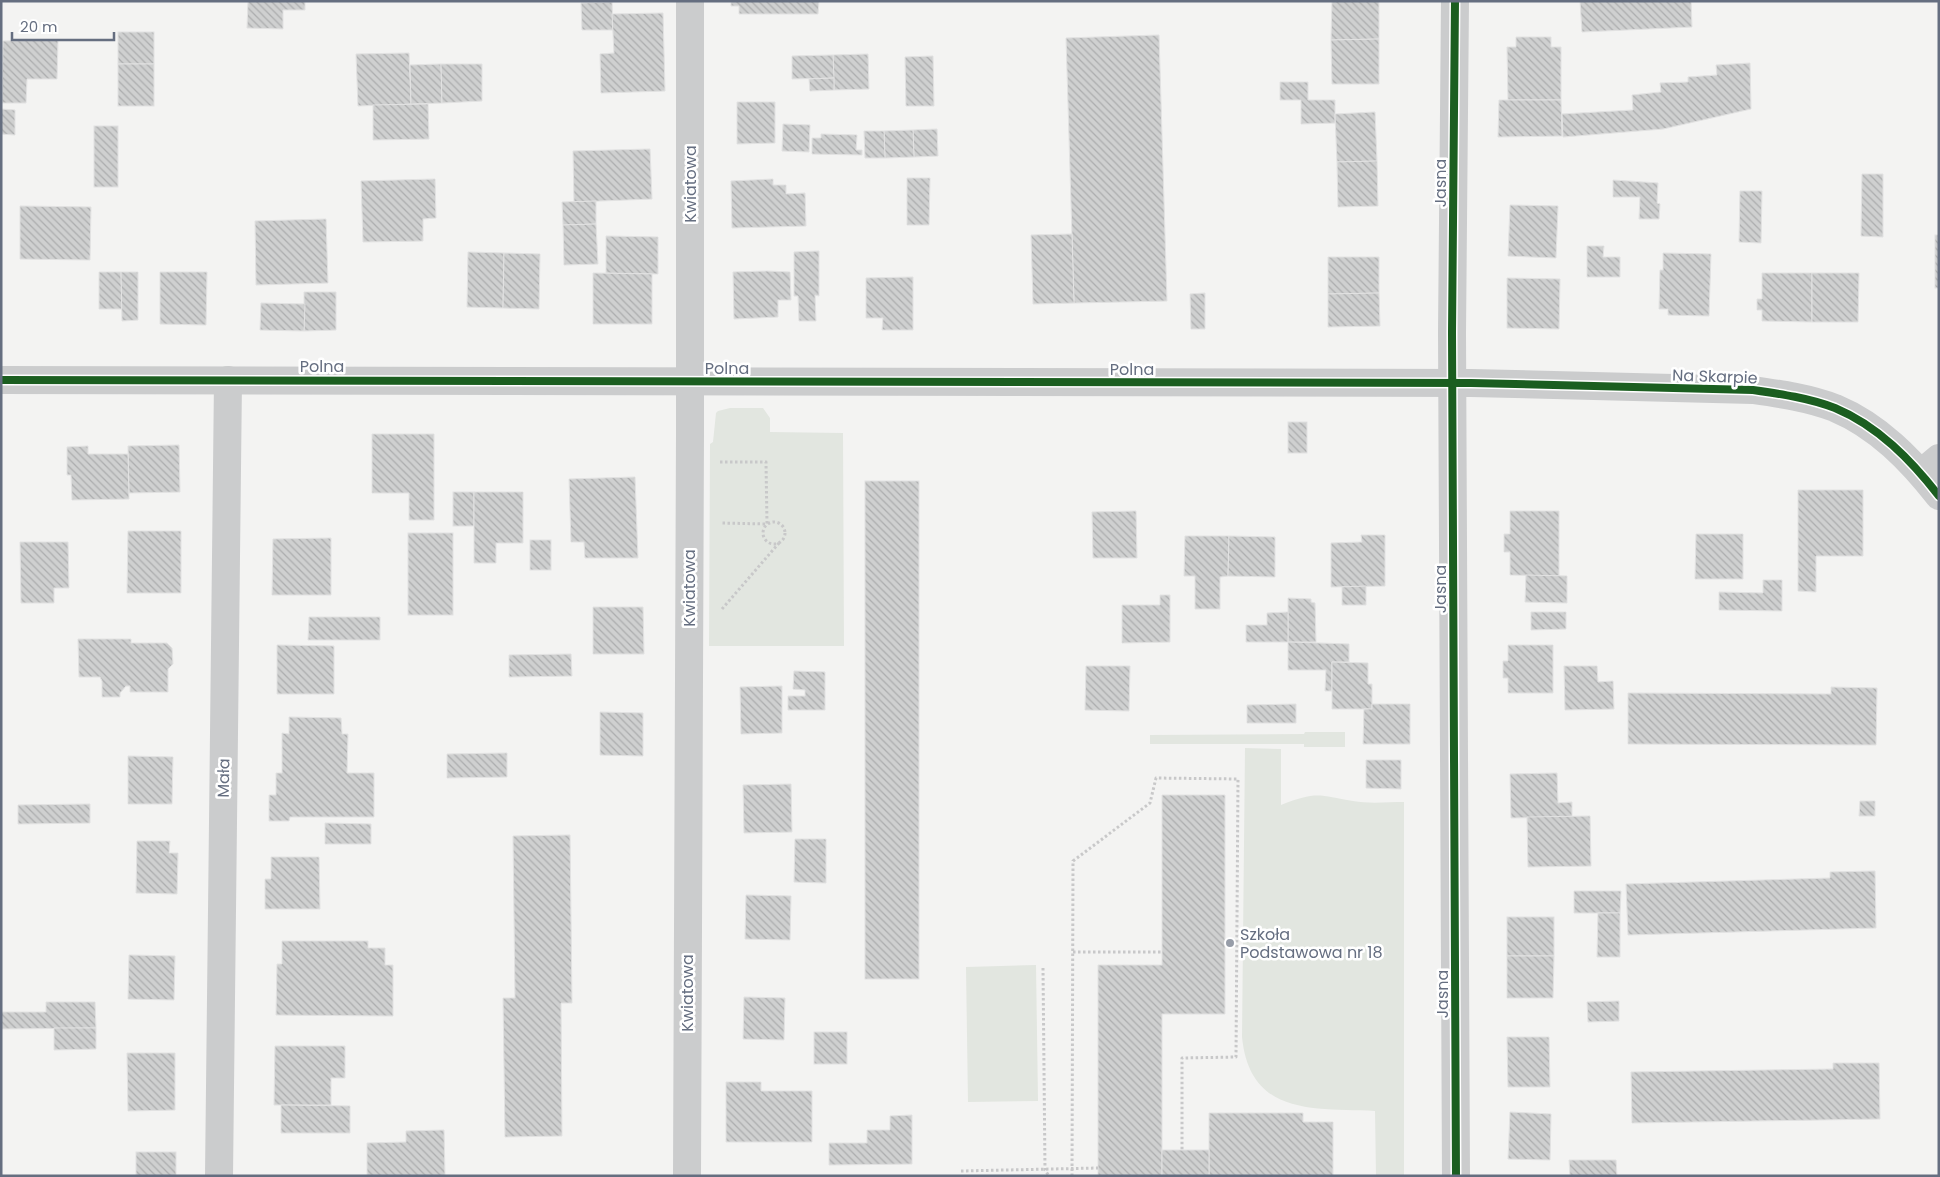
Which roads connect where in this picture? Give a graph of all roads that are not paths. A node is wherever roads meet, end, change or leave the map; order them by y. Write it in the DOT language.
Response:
graph roads {
  1 [pos="690,1"];
  2 [pos="1455,1"];
  3 [pos="1,380"];
  4 [pos="228,380"];
  5 [pos="689,382"];
  6 [pos="1453,383"];
  7 [pos="1930,465"];
  8 [pos="1939,496"];
  9 [pos="219,1176"];
  10 [pos="687,1176"];
  11 [pos="1456,1176"];
  1 -- 5 [label="street, Kwiatowa"];
  2 -- 6 [label="street, Jasna"];
  3 -- 4 [label="street, Polna"];
  4 -- 5 [label="street, Polna"];
  4 -- 9 [label="street, Mała"];
  5 -- 6 [label="street, Polna"];
  5 -- 10 [label="street, Kwiatowa"];
  6 -- 7 [label="street, Na Skarpie"];
  6 -- 11 [label="street, Jasna"];
  7 -- 8 [label="street, Na Skarpie"];
}
